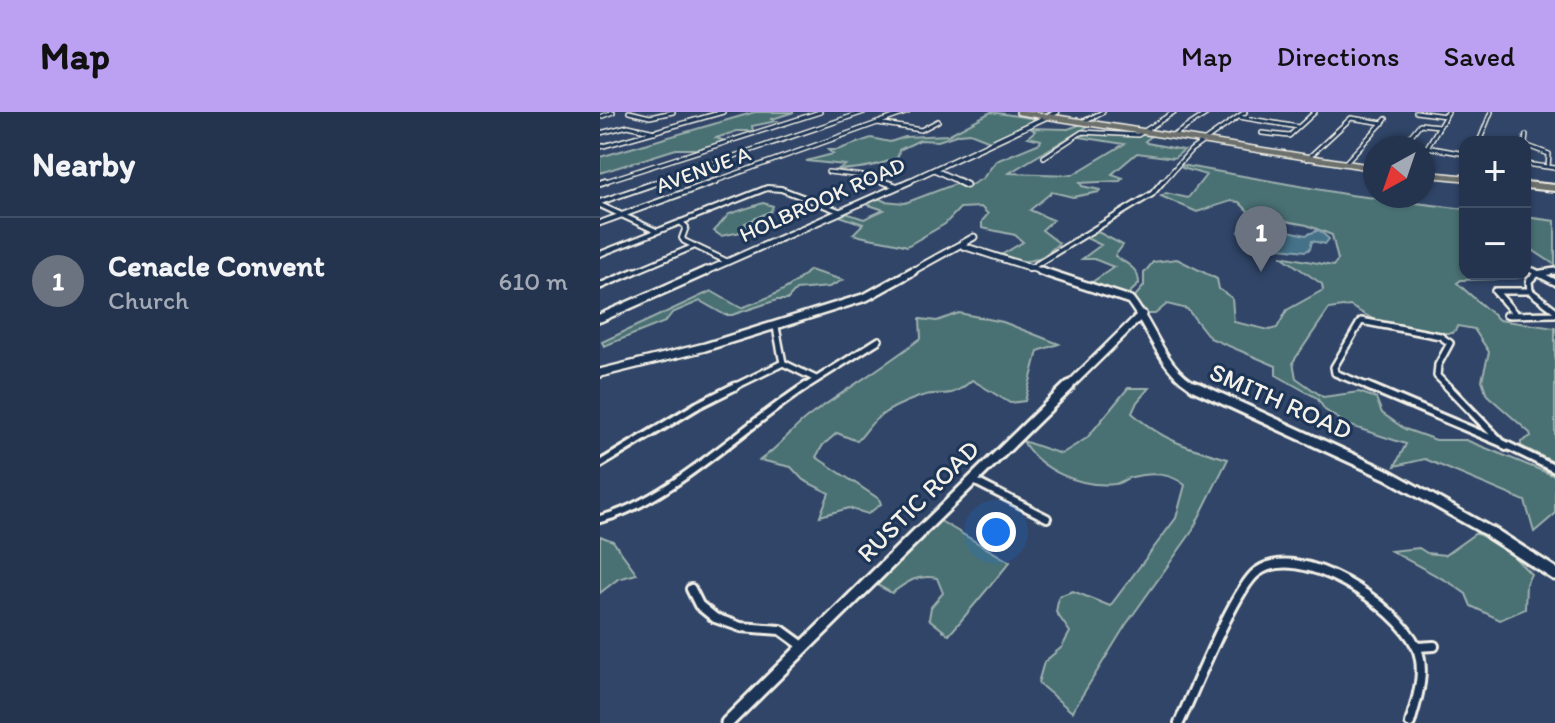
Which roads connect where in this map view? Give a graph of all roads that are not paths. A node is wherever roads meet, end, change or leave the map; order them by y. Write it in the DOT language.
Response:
graph roads {
  1 [pos="613,112"];
  2 [pos="629,112"];
  3 [pos="673,112"];
  4 [pos="723,112"];
  5 [pos="820,112"];
  6 [pos="864,112"];
  7 [pos="908,112"];
  8 [pos="1019,112"];
  9 [pos="1057,112"];
  10 [pos="1103,112"];
  11 [pos="1174,112"];
  12 [pos="1209,112"];
  13 [pos="1245,112"];
  14 [pos="1315,112"];
  15 [pos="1416,112"];
  16 [pos="1491,112"];
  17 [pos="1446,114"];
  18 [pos="1050,115"];
  19 [pos="600,117"];
  20 [pos="1238,117"];
  21 [pos="938,121"];
  22 [pos="1084,121"];
  23 [pos="878,123"];
  24 [pos="1439,126"];
  25 [pos="1298,127"];
  26 [pos="1144,131"];
  27 [pos="655,132"];
  28 [pos="600,133"];
  29 [pos="1262,133"];
  30 [pos="1173,136"];
  31 [pos="1410,136"];
  32 [pos="1433,136"];
  33 [pos="1481,136"];
  34 [pos="1204,141"];
  35 [pos="1531,146"];
  36 [pos="600,147"];
  37 [pos="1435,148"];
  38 [pos="1459,153"];
  39 [pos="1044,157"];
  40 [pos="1307,159"];
  41 [pos="1344,164"];
  42 [pos="1531,165"];
  43 [pos="1363,166"];
  44 [pos="1548,167"];
  45 [pos="1555,168"];
  46 [pos="935,170"];
  47 [pos="828,172"];
  48 [pos="1435,175"];
  49 [pos="1459,177"];
  50 [pos="600,183"];
  51 [pos="966,185"];
  52 [pos="897,186"];
  53 [pos="1531,186"];
  54 [pos="1555,188"];
  55 [pos="600,204"];
  56 [pos="839,211"];
  57 [pos="622,215"];
  58 [pos="680,222"];
  59 [pos="600,223"];
  60 [pos="656,231"];
  61 [pos="974,237"];
  62 [pos="695,246"];
  63 [pos="963,246"];
  64 [pos="600,254"];
  65 [pos="726,261"];
  66 [pos="1029,269"];
  67 [pos="1531,271"];
  68 [pos="1555,271"];
  69 [pos="1536,274"];
  70 [pos="1555,282"];
  71 [pos="600,286"];
  72 [pos="1530,291"];
  73 [pos="1555,312"];
  74 [pos="1142,314"];
  75 [pos="1506,315"];
  76 [pos="1516,315"];
  77 [pos="600,318"];
  78 [pos="776,327"];
  79 [pos="879,340"];
  80 [pos="783,363"];
  81 [pos="600,373"];
  82 [pos="816,379"];
  83 [pos="1465,408"];
  84 [pos="1454,422"];
  85 [pos="1506,447"];
  86 [pos="600,464"];
  87 [pos="1555,469"];
  88 [pos="971,480"];
  89 [pos="1047,518"];
  90 [pos="600,519"];
  91 [pos="1555,574"];
  92 [pos="691,589"];
  93 [pos="803,646"];
  94 [pos="1434,646"];
  95 [pos="1417,647"];
  96 [pos="727,723"];
  97 [pos="1179,723"];
  98 [pos="1410,723"];
  1 -- 19 [label="street"];
  2 -- 3 [label="street"];
  4 -- 27 [label="street"];
  5 -- 50 [label="street"];
  6 -- 55 [label="street"];
  7 -- 23 [label="street, AVENUE A"];
  8 -- 18 [label="main road"];
  9 -- 18 [label="street, HOLBROOK ROAD"];
  10 -- 22 [label="street"];
  11 -- 26 [label="street"];
  12 -- 30 [label="street"];
  13 -- 20 [label="street"];
  14 -- 25 [label="street"];
  15 -- 17 [label="street"];
  16 -- 33 [label="street"];
  17 -- 24 [label="street"];
  18 -- 22 [label="main road"];
  18 -- 46 [label="street, HOLBROOK ROAD"];
  20 -- 25 [label="street"];
  20 -- 34 [label="street"];
  21 -- 23 [label="street"];
  22 -- 26 [label="main road"];
  23 -- 57 [label="street, AVENUE A"];
  24 -- 31 [label="street"];
  24 -- 32 [label="street"];
  25 -- 29 [label="street"];
  26 -- 30 [label="main road"];
  26 -- 39 [label="street"];
  27 -- 28 [label="street"];
  27 -- 36 [label="street"];
  30 -- 34 [label="main road"];
  34 -- 40 [label="main road"];
  34 -- 66 [label="street"];
  35 -- 44 [label="street"];
  37 -- 38 [label="street"];
  40 -- 41 [label="main road"];
  40 -- 41 [label="street"];
  41 -- 43 [label="main road"];
  42 -- 44 [label="street"];
  44 -- 45 [label="street"];
  46 -- 51 [label="street"];
  46 -- 52 [label="street, HOLBROOK ROAD"];
  47 -- 52 [label="street"];
  48 -- 49 [label="main road"];
  52 -- 56 [label="street, HOLBROOK ROAD"];
  53 -- 54 [label="main road"];
  55 -- 57 [label="street"];
  56 -- 58 [label="street"];
  56 -- 65 [label="street, HOLBROOK ROAD"];
  57 -- 59 [label="street, AVENUE A"];
  57 -- 60 [label="street"];
  58 -- 60 [label="street"];
  58 -- 62 [label="street"];
  60 -- 64 [label="street"];
  61 -- 63 [label="street"];
  62 -- 65 [label="street"];
  62 -- 71 [label="street"];
  63 -- 66 [label="street"];
  63 -- 78 [label="street"];
  65 -- 77 [label="street, HOLBROOK ROAD"];
  66 -- 74 [label="street"];
  67 -- 69 [label="street"];
  68 -- 69 [label="street"];
  69 -- 70 [label="street"];
  69 -- 72 [label="street"];
  72 -- 73 [label="street"];
  72 -- 76 [label="street"];
  73 -- 76 [label="street"];
  74 -- 88 [label="street, RUSTIC ROAD"];
  74 -- 91 [label="street, SMITH ROAD"];
  75 -- 76 [label="street"];
  78 -- 80 [label="street"];
  78 -- 81 [label="street"];
  79 -- 82 [label="street"];
  80 -- 82 [label="street"];
  80 -- 86 [label="street"];
  82 -- 90 [label="street"];
  83 -- 84 [label="street"];
  83 -- 84 [label="street"];
  83 -- 85 [label="street"];
  84 -- 85 [label="street"];
  85 -- 87 [label="street"];
  88 -- 89 [label="street"];
  88 -- 93 [label="street, RUSTIC ROAD"];
  92 -- 93 [label="street"];
  93 -- 96 [label="street, RUSTIC ROAD"];
  94 -- 95 [label="street"];
  95 -- 97 [label="street"];
  95 -- 98 [label="street"];
}
